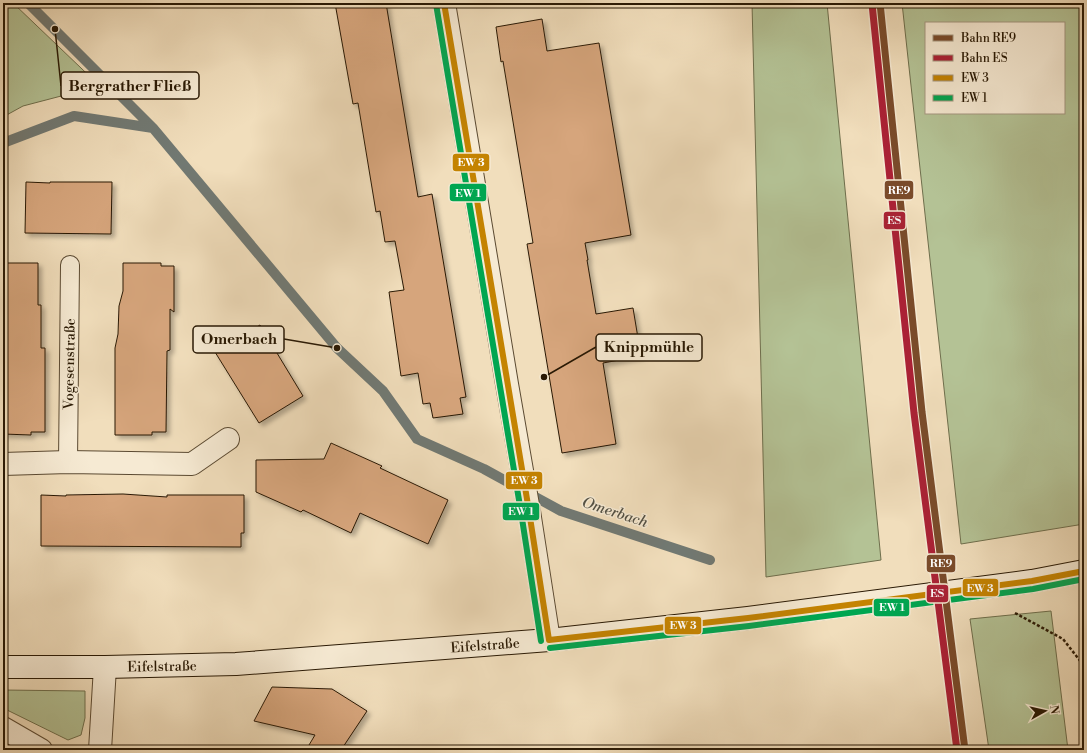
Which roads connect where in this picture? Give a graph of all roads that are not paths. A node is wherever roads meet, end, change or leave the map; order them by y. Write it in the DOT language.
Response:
graph roads {
  1 [pos="444,3"];
  2 [pos="70,265"];
  3 [pos="228,439"];
  4 [pos="68,462"];
  5 [pos="3,464"];
  6 [pos="1084,571"];
  7 [pos="549,640"];
  8 [pos="3,667"];
  9 [pos="105,667"];
  10 [pos="3,728"];
  11 [pos="41,750"];
  12 [pos="100,750"];
  1 -- 7 [label="main road"];
  2 -- 4 [label="lane, Vogesenstraße"];
  3 -- 4 [label="main road"];
  4 -- 5 [label="main road"];
  6 -- 7 [label="main road, Eifelstraße"];
  7 -- 9 [label="main road, Eifelstraße"];
  8 -- 9 [label="main road, Eifelstraße"];
  9 -- 12 [label="main road"];
  10 -- 11 [label="main road"];
}
